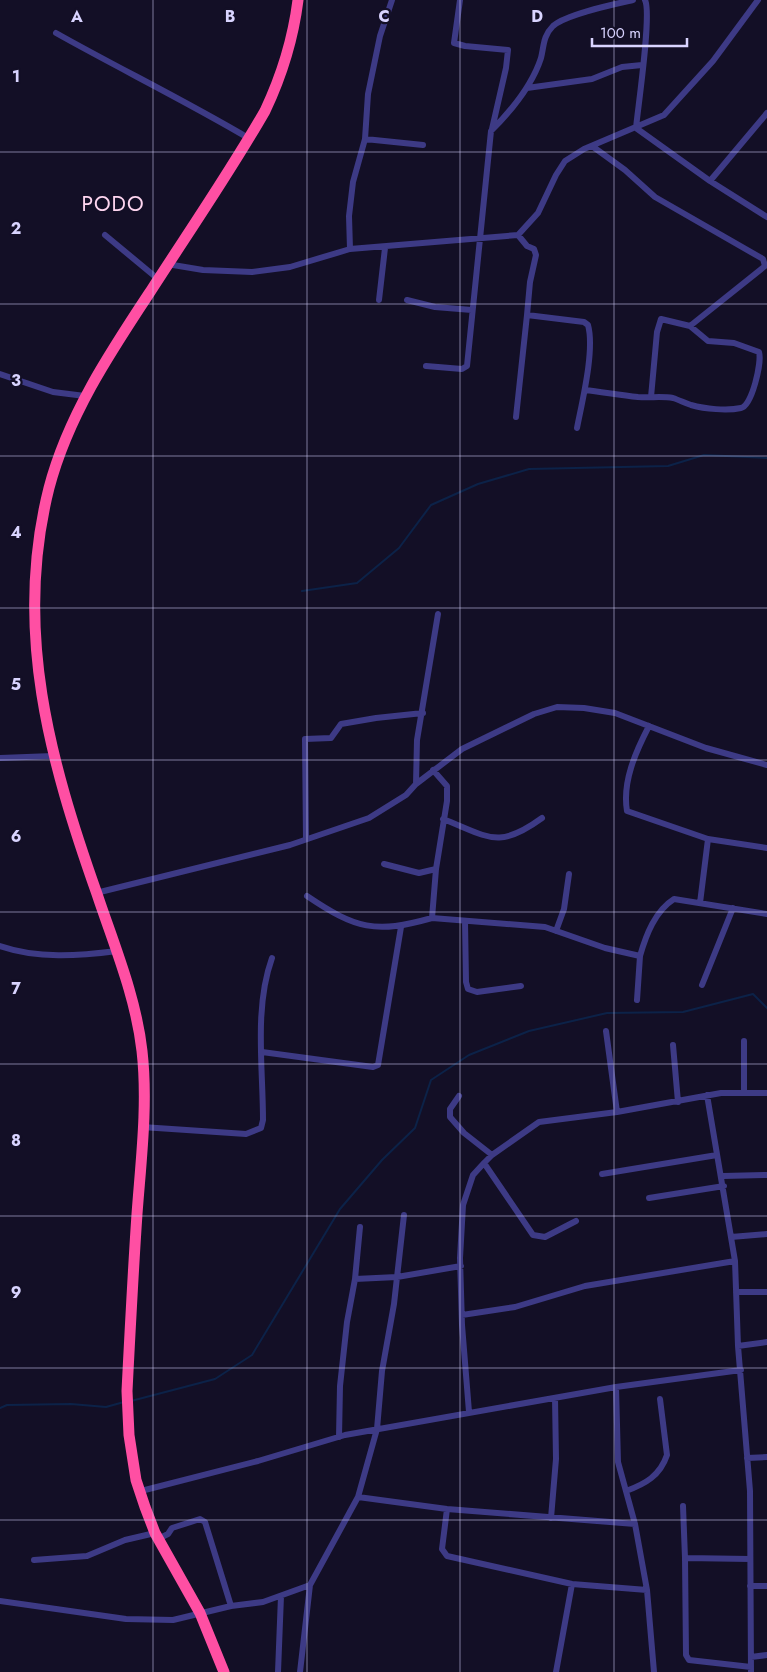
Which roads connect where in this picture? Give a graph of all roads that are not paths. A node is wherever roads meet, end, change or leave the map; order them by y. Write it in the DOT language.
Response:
graph roads {
  1 [pos="298,0"];
  2 [pos="392,0"];
  3 [pos="460,0"];
  4 [pos="633,0"];
  5 [pos="645,0"];
  6 [pos="758,0"];
  7 [pos="56,33"];
  8 [pos="642,65"];
  9 [pos="527,88"];
  10 [pos="767,113"];
  11 [pos="764,121"];
  12 [pos="636,128"];
  13 [pos="491,131"];
  14 [pos="250,139"];
  15 [pos="365,140"];
  16 [pos="423,145"];
  17 [pos="592,146"];
  18 [pos="710,181"];
  19 [pos="767,217"];
  20 [pos="105,235"];
  21 [pos="518,235"];
  22 [pos="482,237"];
  23 [pos="385,248"];
  24 [pos="350,250"];
  25 [pos="167,264"];
  26 [pos="158,279"];
  27 [pos="379,300"];
  28 [pos="407,300"];
  29 [pos="472,310"];
  30 [pos="527,315"];
  31 [pos="690,326"];
  32 [pos="426,366"];
  33 [pos="0,374"];
  34 [pos="585,390"];
  35 [pos="86,396"];
  36 [pos="651,397"];
  37 [pos="516,417"];
  38 [pos="577,428"];
  39 [pos="438,614"];
  40 [pos="423,713"];
  41 [pos="650,726"];
  42 [pos="53,756"];
  43 [pos="0,758"];
  44 [pos="767,765"];
  45 [pos="434,770"];
  46 [pos="416,784"];
  47 [pos="542,818"];
  48 [pos="443,820"];
  49 [pos="306,839"];
  50 [pos="708,840"];
  51 [pos="767,848"];
  52 [pos="384,864"];
  53 [pos="436,869"];
  54 [pos="570,874"];
  55 [pos="96,893"];
  56 [pos="307,896"];
  57 [pos="700,903"];
  58 [pos="733,908"];
  59 [pos="767,914"];
  60 [pos="432,918"];
  61 [pos="465,921"];
  62 [pos="401,927"];
  63 [pos="556,931"];
  64 [pos="0,946"];
  65 [pos="117,951"];
  66 [pos="640,956"];
  67 [pos="272,958"];
  68 [pos="702,984"];
  69 [pos="521,986"];
  70 [pos="637,1000"];
  71 [pos="606,1031"];
  72 [pos="744,1042"];
  73 [pos="673,1045"];
  74 [pos="262,1052"];
  75 [pos="744,1093"];
  76 [pos="767,1093"];
  77 [pos="707,1095"];
  78 [pos="458,1096"];
  79 [pos="678,1102"];
  80 [pos="618,1112"];
  81 [pos="142,1128"];
  82 [pos="492,1155"];
  83 [pos="717,1155"];
  84 [pos="484,1162"];
  85 [pos="602,1174"];
  86 [pos="767,1175"];
  87 [pos="723,1176"];
  88 [pos="724,1186"];
  89 [pos="649,1198"];
  90 [pos="404,1215"];
  91 [pos="576,1221"];
  92 [pos="360,1226"];
  93 [pos="767,1234"];
  94 [pos="731,1237"];
  95 [pos="735,1261"];
  96 [pos="461,1266"];
  97 [pos="397,1277"];
  98 [pos="355,1279"];
  99 [pos="736,1292"];
  100 [pos="767,1292"];
  101 [pos="462,1315"];
  102 [pos="767,1342"];
  103 [pos="738,1346"];
  104 [pos="741,1370"];
  105 [pos="616,1387"];
  106 [pos="555,1398"];
  107 [pos="660,1399"];
  108 [pos="469,1412"];
  109 [pos="377,1429"];
  110 [pos="339,1437"];
  111 [pos="767,1457"];
  112 [pos="748,1458"];
  113 [pos="141,1491"];
  114 [pos="626,1491"];
  115 [pos="358,1497"];
  116 [pos="683,1506"];
  117 [pos="447,1509"];
  118 [pos="551,1518"];
  119 [pos="635,1524"];
  120 [pos="157,1536"];
  121 [pos="685,1558"];
  122 [pos="750,1559"];
  123 [pos="34,1560"];
  124 [pos="572,1584"];
  125 [pos="310,1585"];
  126 [pos="750,1586"];
  127 [pos="767,1586"];
  128 [pos="647,1590"];
  129 [pos="281,1596"];
  130 [pos="0,1601"];
  131 [pos="231,1606"];
  132 [pos="200,1613"];
  133 [pos="767,1655"];
  134 [pos="751,1657"];
  135 [pos="751,1669"];
  136 [pos="224,1672"];
  137 [pos="278,1672"];
  138 [pos="300,1672"];
  139 [pos="556,1672"];
  140 [pos="654,1672"];
  1 -- 14 [label="highway"];
  2 -- 15 [label="street"];
  3 -- 13 [label="street"];
  4 -- 9 [label="street"];
  5 -- 8 [label="street"];
  6 -- 12 [label="street"];
  7 -- 14 [label="street"];
  8 -- 9 [label="street"];
  8 -- 12 [label="street"];
  9 -- 13 [label="street"];
  10 -- 11 [label="street"];
  11 -- 18 [label="street"];
  12 -- 17 [label="street"];
  12 -- 18 [label="street"];
  13 -- 22 [label="street"];
  14 -- 25 [label="highway"];
  15 -- 16 [label="street"];
  15 -- 24 [label="street"];
  17 -- 21 [label="street"];
  17 -- 31 [label="street"];
  18 -- 19 [label="street"];
  20 -- 26 [label="street"];
  21 -- 22 [label="street"];
  21 -- 30 [label="street"];
  22 -- 23 [label="street"];
  22 -- 29 [label="street"];
  23 -- 24 [label="street"];
  23 -- 27 [label="street"];
  24 -- 25 [label="street"];
  25 -- 26 [label="highway"];
  26 -- 35 [label="highway"];
  28 -- 29 [label="street"];
  29 -- 32 [label="street"];
  30 -- 34 [label="street"];
  30 -- 37 [label="street"];
  31 -- 36 [label="street"];
  31 -- 36 [label="street"];
  33 -- 35 [label="street"];
  34 -- 36 [label="street"];
  34 -- 38 [label="street"];
  35 -- 42 [label="highway"];
  39 -- 40 [label="street"];
  40 -- 46 [label="street"];
  40 -- 49 [label="street"];
  41 -- 44 [label="street"];
  41 -- 45 [label="street"];
  41 -- 50 [label="street"];
  42 -- 43 [label="street"];
  42 -- 55 [label="highway"];
  45 -- 46 [label="street"];
  45 -- 48 [label="street"];
  46 -- 49 [label="street"];
  47 -- 48 [label="street"];
  48 -- 53 [label="street"];
  49 -- 55 [label="street"];
  50 -- 51 [label="street"];
  50 -- 57 [label="street"];
  52 -- 53 [label="street"];
  53 -- 60 [label="street"];
  54 -- 63 [label="street"];
  55 -- 65 [label="highway"];
  56 -- 62 [label="street"];
  57 -- 58 [label="street"];
  57 -- 66 [label="street"];
  58 -- 59 [label="street"];
  58 -- 68 [label="street"];
  60 -- 61 [label="street"];
  60 -- 62 [label="street"];
  61 -- 63 [label="street"];
  61 -- 69 [label="street"];
  62 -- 74 [label="street"];
  63 -- 66 [label="street"];
  64 -- 65 [label="street"];
  65 -- 81 [label="highway"];
  66 -- 70 [label="street"];
  67 -- 74 [label="street"];
  71 -- 80 [label="street"];
  72 -- 75 [label="street"];
  73 -- 79 [label="street"];
  74 -- 81 [label="street"];
  75 -- 76 [label="street"];
  75 -- 77 [label="street"];
  77 -- 79 [label="street"];
  77 -- 83 [label="street"];
  78 -- 82 [label="street"];
  79 -- 80 [label="street"];
  80 -- 82 [label="street"];
  81 -- 113 [label="highway"];
  82 -- 84 [label="street"];
  83 -- 85 [label="street"];
  83 -- 87 [label="street"];
  84 -- 91 [label="street"];
  84 -- 96 [label="street"];
  86 -- 87 [label="street"];
  87 -- 88 [label="street"];
  88 -- 89 [label="street"];
  88 -- 94 [label="street"];
  90 -- 97 [label="street"];
  92 -- 98 [label="street"];
  93 -- 94 [label="street"];
  94 -- 95 [label="street"];
  95 -- 99 [label="street"];
  95 -- 101 [label="street"];
  96 -- 97 [label="street"];
  96 -- 101 [label="street"];
  97 -- 98 [label="street"];
  97 -- 109 [label="street"];
  98 -- 110 [label="street"];
  99 -- 100 [label="street"];
  99 -- 103 [label="street"];
  101 -- 108 [label="street"];
  102 -- 103 [label="street"];
  103 -- 104 [label="street"];
  104 -- 105 [label="street"];
  104 -- 112 [label="street"];
  105 -- 106 [label="street"];
  105 -- 114 [label="street"];
  106 -- 108 [label="street"];
  106 -- 118 [label="street"];
  107 -- 114 [label="street"];
  108 -- 109 [label="street"];
  109 -- 110 [label="street"];
  109 -- 115 [label="street"];
  110 -- 113 [label="street"];
  111 -- 112 [label="street"];
  112 -- 122 [label="street"];
  113 -- 120 [label="highway"];
  114 -- 119 [label="street"];
  115 -- 117 [label="street"];
  115 -- 125 [label="street"];
  116 -- 121 [label="street"];
  117 -- 118 [label="street"];
  117 -- 124 [label="street"];
  118 -- 119 [label="street"];
  119 -- 128 [label="street"];
  120 -- 123 [label="street"];
  120 -- 131 [label="street"];
  120 -- 132 [label="highway"];
  121 -- 122 [label="street"];
  121 -- 135 [label="street"];
  122 -- 126 [label="street"];
  124 -- 128 [label="street"];
  124 -- 139 [label="street"];
  125 -- 129 [label="street"];
  125 -- 138 [label="street"];
  126 -- 127 [label="street"];
  126 -- 134 [label="street"];
  128 -- 140 [label="street"];
  129 -- 131 [label="street"];
  129 -- 137 [label="street"];
  130 -- 132 [label="street"];
  131 -- 132 [label="street"];
  132 -- 136 [label="highway"];
  133 -- 134 [label="street"];
  134 -- 135 [label="street"];
}
